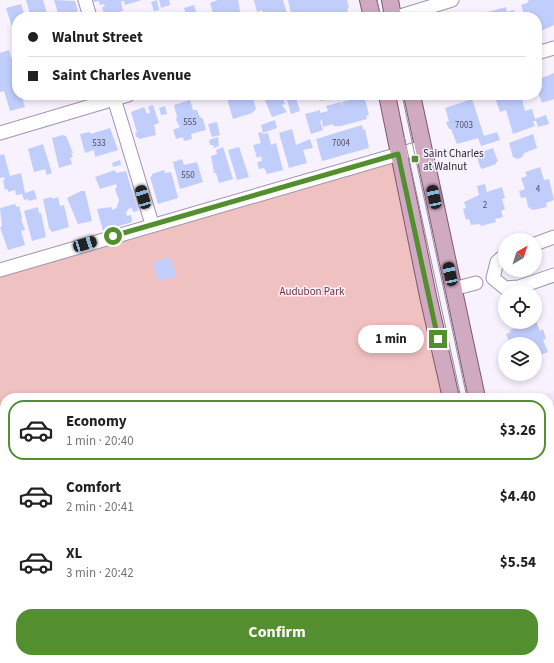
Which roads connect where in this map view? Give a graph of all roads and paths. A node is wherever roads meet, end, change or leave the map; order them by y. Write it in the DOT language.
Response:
graph roads {
  1 [pos="85,0"];
  2 [pos="368,0"];
  3 [pos="390,0"];
  4 [pos="452,0"];
  5 [pos="89,12"];
  6 [pos="371,12"];
  7 [pos="392,12"];
  8 [pos="413,12"];
  9 [pos="554,48"];
  10 [pos="542,52"];
  11 [pos="104,100"];
  12 [pos="115,100"];
  13 [pos="388,100"];
  14 [pos="413,100"];
  15 [pos="0,133"];
  16 [pos="423,147"];
  17 [pos="398,154"];
  18 [pos="152,224"];
  19 [pos="554,237"];
  20 [pos="542,241"];
  21 [pos="498,261"];
  22 [pos="0,270"];
  23 [pos="554,275"];
  24 [pos="495,278"];
  25 [pos="453,289"];
  26 [pos="450,393"];
  27 [pos="475,393"];
  1 -- 5 [label="street"];
  2 -- 6 [label="main road"];
  3 -- 7 [label="main road"];
  4 -- 8 [label="street"];
  9 -- 10 [label="street"];
  11 -- 15 [label="street"];
  12 -- 18 [label="street"];
  13 -- 17 [label="main road"];
  14 -- 16 [label="main road"];
  16 -- 17 [label="street"];
  16 -- 25 [label="main road"];
  17 -- 18 [label="street"];
  17 -- 26 [label="main road"];
  18 -- 22 [label="street"];
  19 -- 20 [label="street"];
  21 -- 24 [label="street"];
  23 -- 24 [label="street"];
  24 -- 25 [label="street"];
  25 -- 27 [label="main road"];
}
